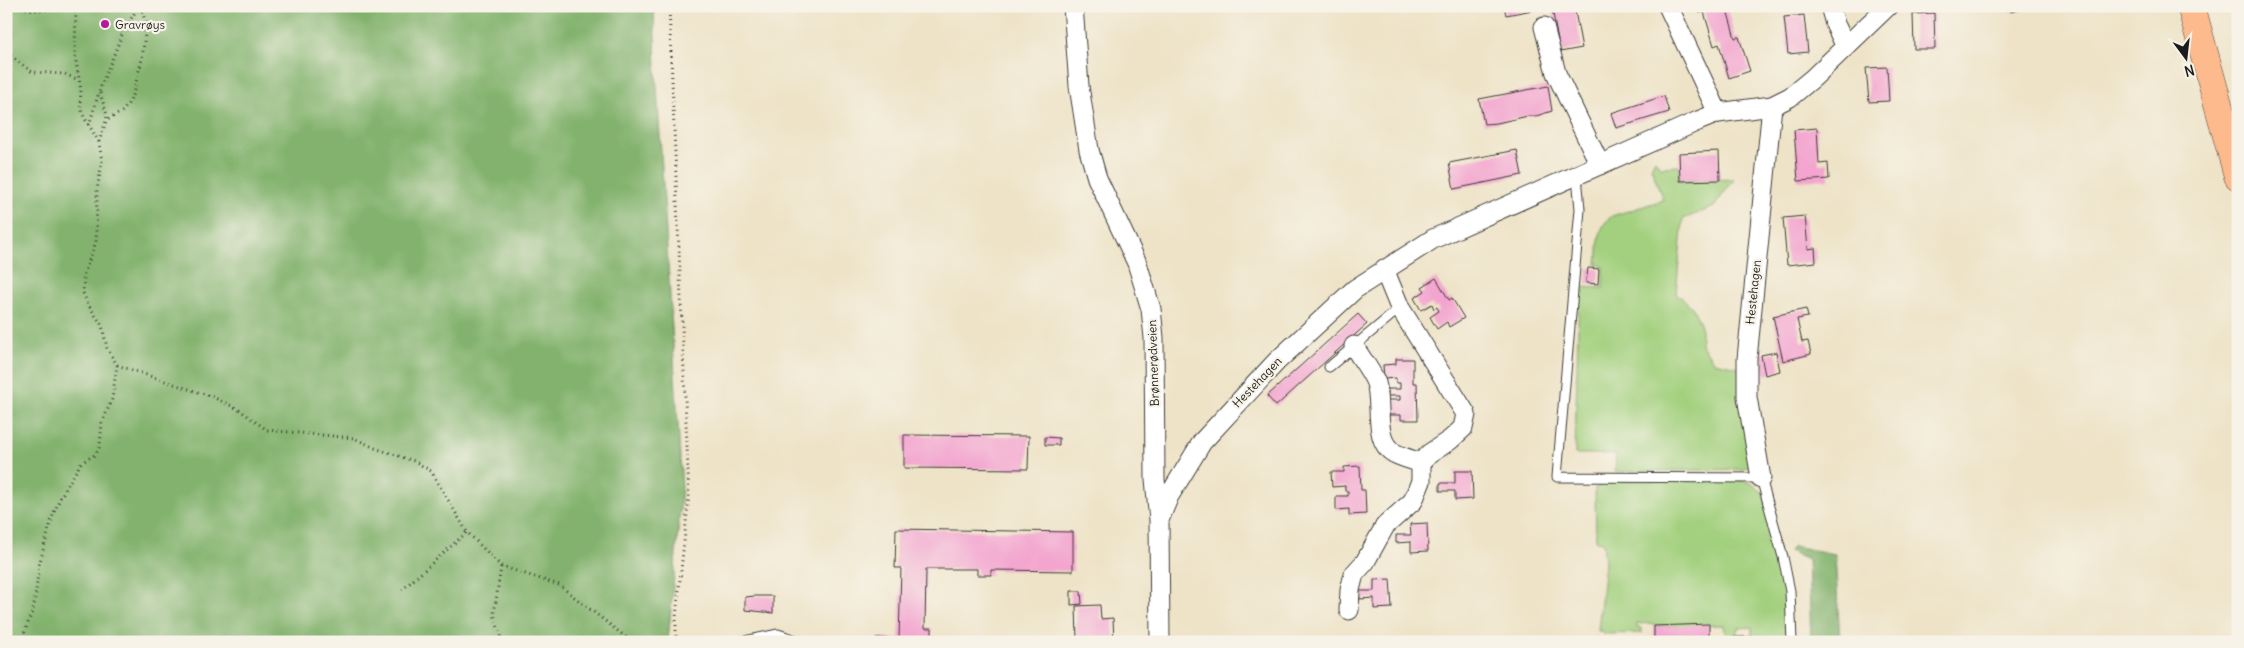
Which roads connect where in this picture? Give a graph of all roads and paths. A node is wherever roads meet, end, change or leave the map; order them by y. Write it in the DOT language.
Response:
graph roads {
  1 [pos="16,6"];
  2 [pos="58,6"];
  3 [pos="76,6"];
  4 [pos="140,6"];
  5 [pos="668,6"];
  6 [pos="1073,6"];
  7 [pos="1668,6"];
  8 [pos="1830,6"];
  9 [pos="1888,6"];
  10 [pos="2191,6"];
  11 [pos="1544,27"];
  12 [pos="1846,46"];
  13 [pos="6,47"];
  14 [pos="79,80"];
  15 [pos="100,92"];
  16 [pos="1772,106"];
  17 [pos="1718,113"];
  18 [pos="106,121"];
  19 [pos="89,126"];
  20 [pos="99,142"];
  21 [pos="1600,165"];
  22 [pos="1577,176"];
  23 [pos="2238,176"];
  24 [pos="1384,269"];
  25 [pos="1400,308"];
  26 [pos="1354,346"];
  27 [pos="117,365"];
  28 [pos="1329,367"];
  29 [pos="1421,463"];
  30 [pos="1761,478"];
  31 [pos="1159,520"];
  32 [pos="467,532"];
  33 [pos="501,566"];
  34 [pos="402,590"];
  35 [pos="1350,610"];
  36 [pos="21,642"];
  37 [pos="502,642"];
  38 [pos="632,642"];
  39 [pos="676,642"];
  40 [pos="740,642"];
  41 [pos="802,642"];
  42 [pos="1160,642"];
  43 [pos="1792,642"];
  1 -- 2 [label="path"];
  3 -- 14 [label="path"];
  4 -- 15 [label="path"];
  4 -- 18 [label="path"];
  5 -- 39 [label="path"];
  6 -- 31 [label="street, Brønnerødveien"];
  7 -- 17 [label="street"];
  8 -- 12 [label="street"];
  9 -- 12 [label="street, Hestehagen"];
  10 -- 23 [label="main road"];
  11 -- 21 [label="street"];
  12 -- 16 [label="street, Hestehagen"];
  13 -- 14 [label="path"];
  14 -- 19 [label="path"];
  15 -- 18 [label="path"];
  15 -- 19 [label="path"];
  16 -- 17 [label="street, Hestehagen"];
  16 -- 30 [label="street, Hestehagen"];
  17 -- 21 [label="street, Hestehagen"];
  18 -- 20 [label="path"];
  19 -- 20 [label="path"];
  20 -- 27 [label="path"];
  21 -- 22 [label="street, Hestehagen"];
  22 -- 24 [label="street, Hestehagen"];
  22 -- 30 [label="lane"];
  24 -- 25 [label="street"];
  24 -- 31 [label="street, Hestehagen"];
  25 -- 26 [label="lane"];
  25 -- 29 [label="street"];
  26 -- 28 [label="lane"];
  26 -- 29 [label="street"];
  27 -- 32 [label="path"];
  27 -- 36 [label="path"];
  29 -- 35 [label="street"];
  30 -- 43 [label="lane"];
  31 -- 42 [label="street, Brønnerødveien"];
  32 -- 33 [label="path"];
  32 -- 34 [label="path"];
  33 -- 37 [label="path"];
  33 -- 38 [label="path"];
  40 -- 41 [label="lane"];
}
